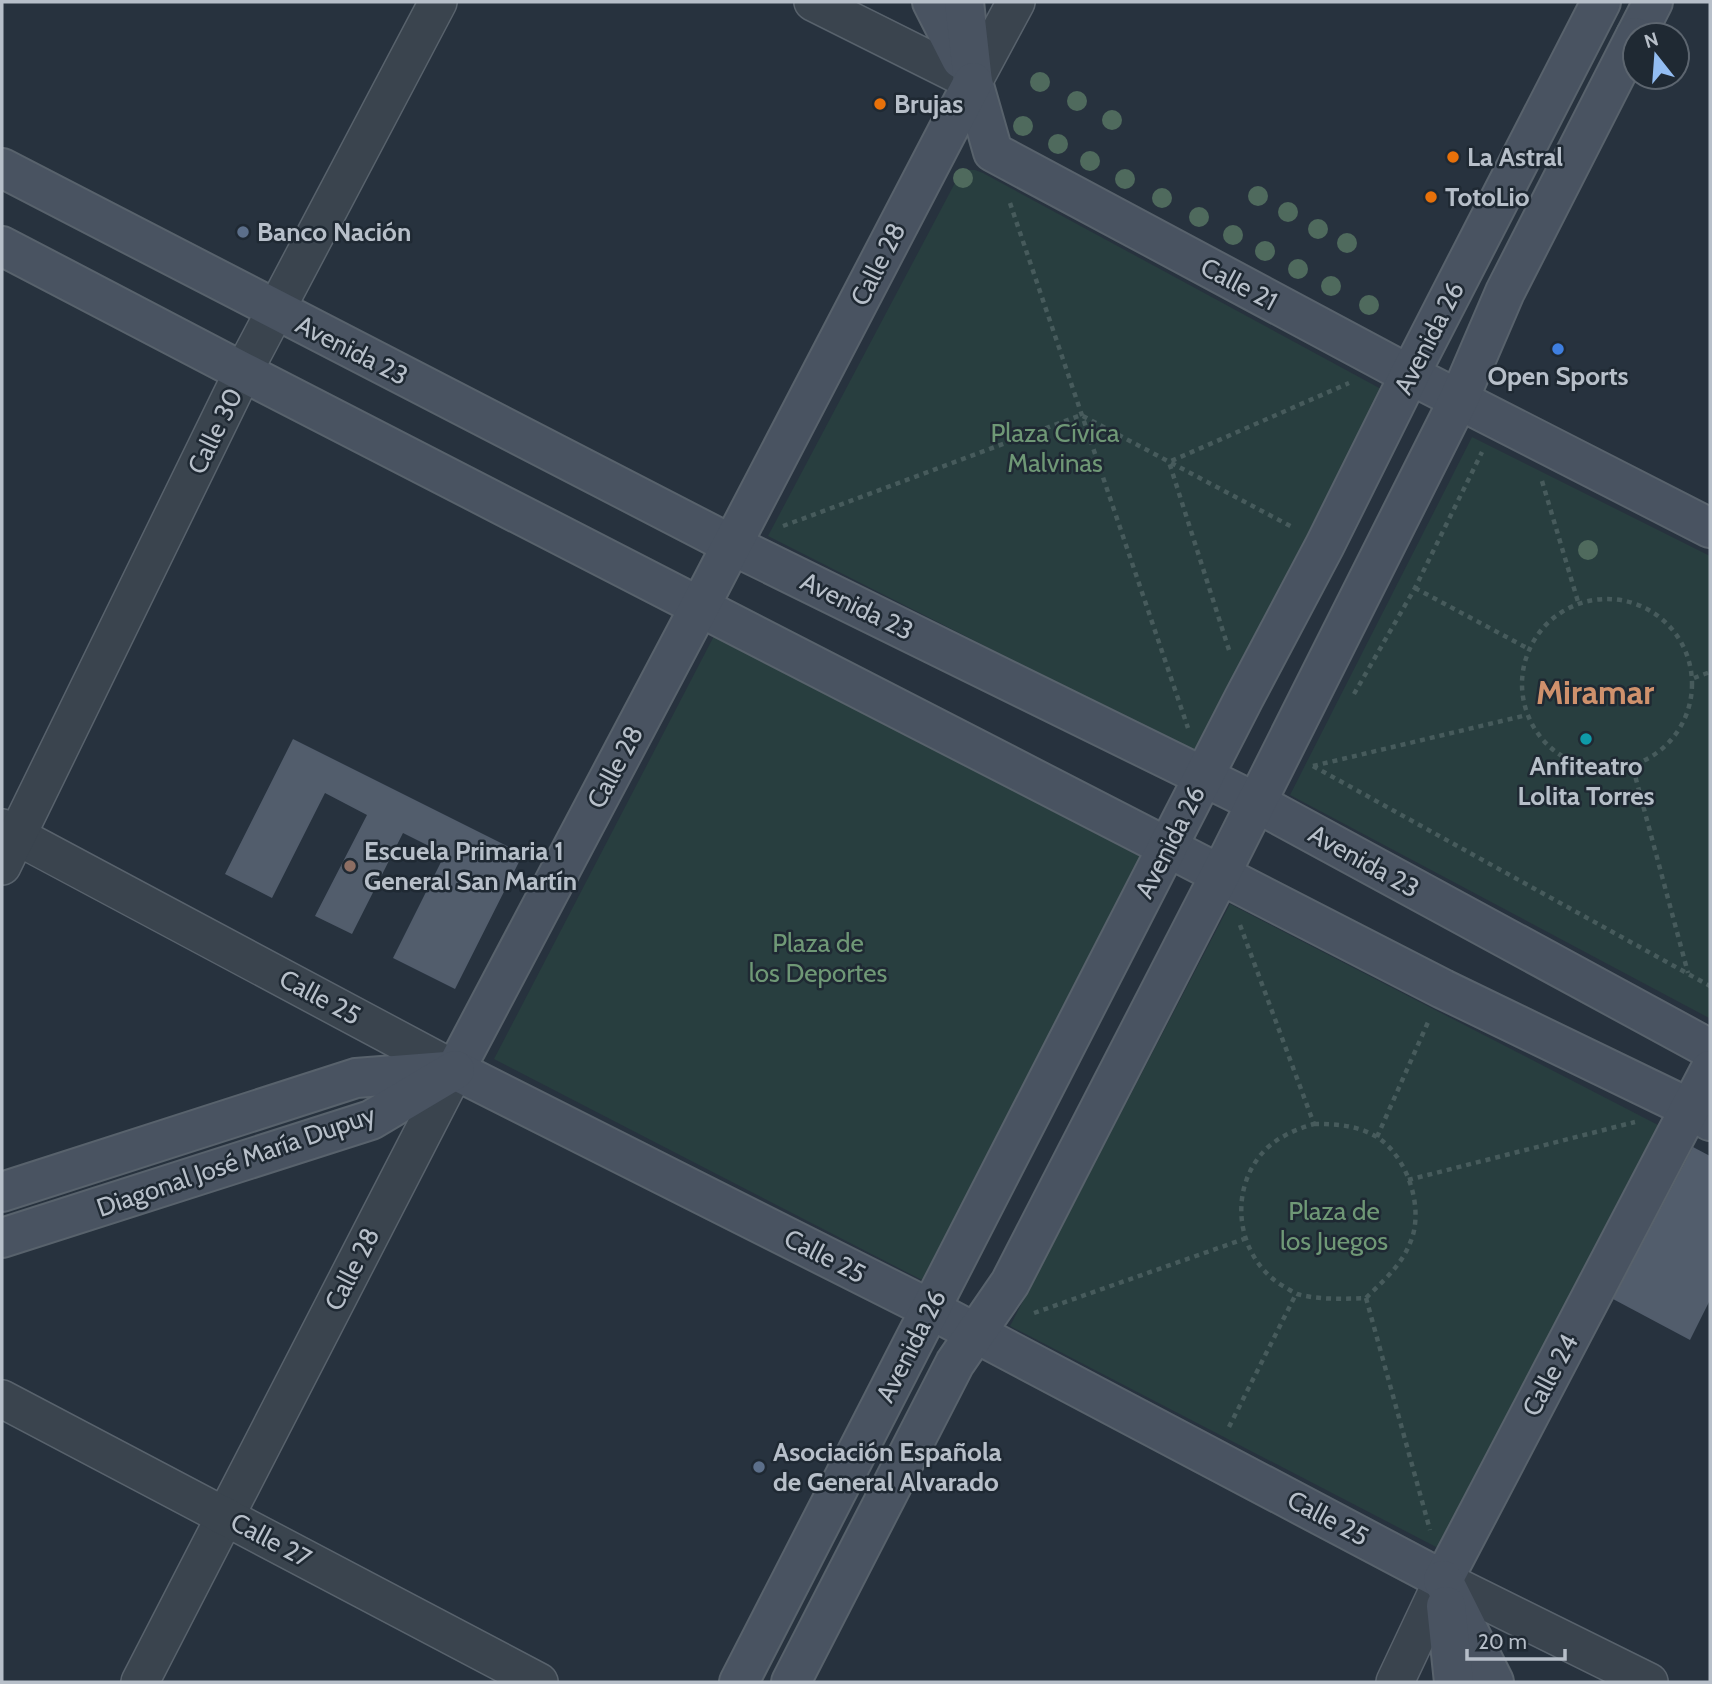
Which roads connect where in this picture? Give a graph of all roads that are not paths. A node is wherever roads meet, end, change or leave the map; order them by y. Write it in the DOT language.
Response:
graph roads {
  1 [pos="439,2"];
  2 [pos="813,2"];
  3 [pos="932,2"];
  4 [pos="964,2"];
  5 [pos="1016,2"];
  6 [pos="1601,2"];
  7 [pos="1653,2"];
  8 [pos="1644,21"];
  9 [pos="1621,65"];
  10 [pos="973,82"];
  11 [pos="993,152"];
  12 [pos="2,168"];
  13 [pos="923,177"];
  14 [pos="2,246"];
  15 [pos="276,311"];
  16 [pos="1400,369"];
  17 [pos="243,372"];
  18 [pos="1459,399"];
  19 [pos="1710,528"];
  20 [pos="732,545"];
  21 [pos="700,606"];
  22 [pos="1197,788"];
  23 [pos="1257,803"];
  24 [pos="7,844"];
  25 [pos="1168,846"];
  26 [pos="1221,873"];
  27 [pos="1710,1049"];
  28 [pos="455,1070"];
  29 [pos="1710,1070"];
  30 [pos="1700,1115"];
  31 [pos="2,1192"];
  32 [pos="2,1238"];
  33 [pos="930,1309"];
  34 [pos="977,1333"];
  35 [pos="2,1399"];
  36 [pos="225,1516"];
  37 [pos="1443,1580"];
  38 [pos="140,1682"];
  39 [pos="539,1682"];
  40 [pos="739,1682"];
  41 [pos="791,1682"];
  42 [pos="1395,1682"];
  43 [pos="1454,1682"];
  44 [pos="1494,1682"];
  45 [pos="1649,1682"];
  1 -- 15 [label="street, Calle 30"];
  2 -- 10 [label="street"];
  3 -- 10 [label="main road"];
  4 -- 10 [label="main road"];
  5 -- 10 [label="street, Calle 28"];
  6 -- 16 [label="main road, Avenida 26"];
  7 -- 8 [label="main road, Avenida 26"];
  9 -- 18 [label="main road, Avenida 26"];
  10 -- 11 [label="main road"];
  10 -- 13 [label="main road, Calle 28"];
  11 -- 13 [label="main road"];
  11 -- 16 [label="main road, Calle 21"];
  12 -- 15 [label="main road, Avenida 23"];
  13 -- 20 [label="main road, Calle 28"];
  14 -- 17 [label="main road"];
  15 -- 17 [label="street, Calle 30"];
  15 -- 20 [label="main road, Avenida 23"];
  16 -- 18 [label="main road, Calle 21"];
  16 -- 22 [label="main road, Avenida 26"];
  17 -- 21 [label="main road"];
  17 -- 24 [label="street, Calle 30"];
  18 -- 19 [label="main road, Calle 21"];
  18 -- 23 [label="main road, Avenida 26"];
  20 -- 21 [label="main road, Calle 28"];
  20 -- 22 [label="main road, Avenida 23"];
  21 -- 25 [label="main road"];
  21 -- 28 [label="main road, Calle 28"];
  22 -- 23 [label="main road, Avenida 23"];
  22 -- 25 [label="main road, Avenida 26"];
  23 -- 26 [label="main road, Avenida 26"];
  23 -- 27 [label="main road, Avenida 23"];
  24 -- 28 [label="street, Calle 25"];
  25 -- 26 [label="main road"];
  25 -- 33 [label="main road, Avenida 26"];
  26 -- 30 [label="main road"];
  26 -- 34 [label="main road, Avenida 26"];
  28 -- 31 [label="main road, Diagonal José María Dupuy"];
  28 -- 32 [label="main road, Diagonal José María Dupuy"];
  28 -- 33 [label="main road, Calle 25"];
  28 -- 36 [label="street, Calle 28"];
  29 -- 30 [label="main road, Calle 24"];
  30 -- 37 [label="main road, Calle 24"];
  33 -- 34 [label="main road, Calle 25"];
  33 -- 40 [label="main road, Avenida 26"];
  34 -- 37 [label="main road, Calle 25"];
  34 -- 41 [label="main road, Avenida 26"];
  35 -- 36 [label="street, Calle 27"];
  36 -- 38 [label="street, Calle 28"];
  36 -- 39 [label="street, Calle 27"];
  37 -- 42 [label="street, Calle 24"];
  37 -- 43 [label="main road"];
  37 -- 44 [label="main road"];
  37 -- 45 [label="street, Calle 25"];
}
